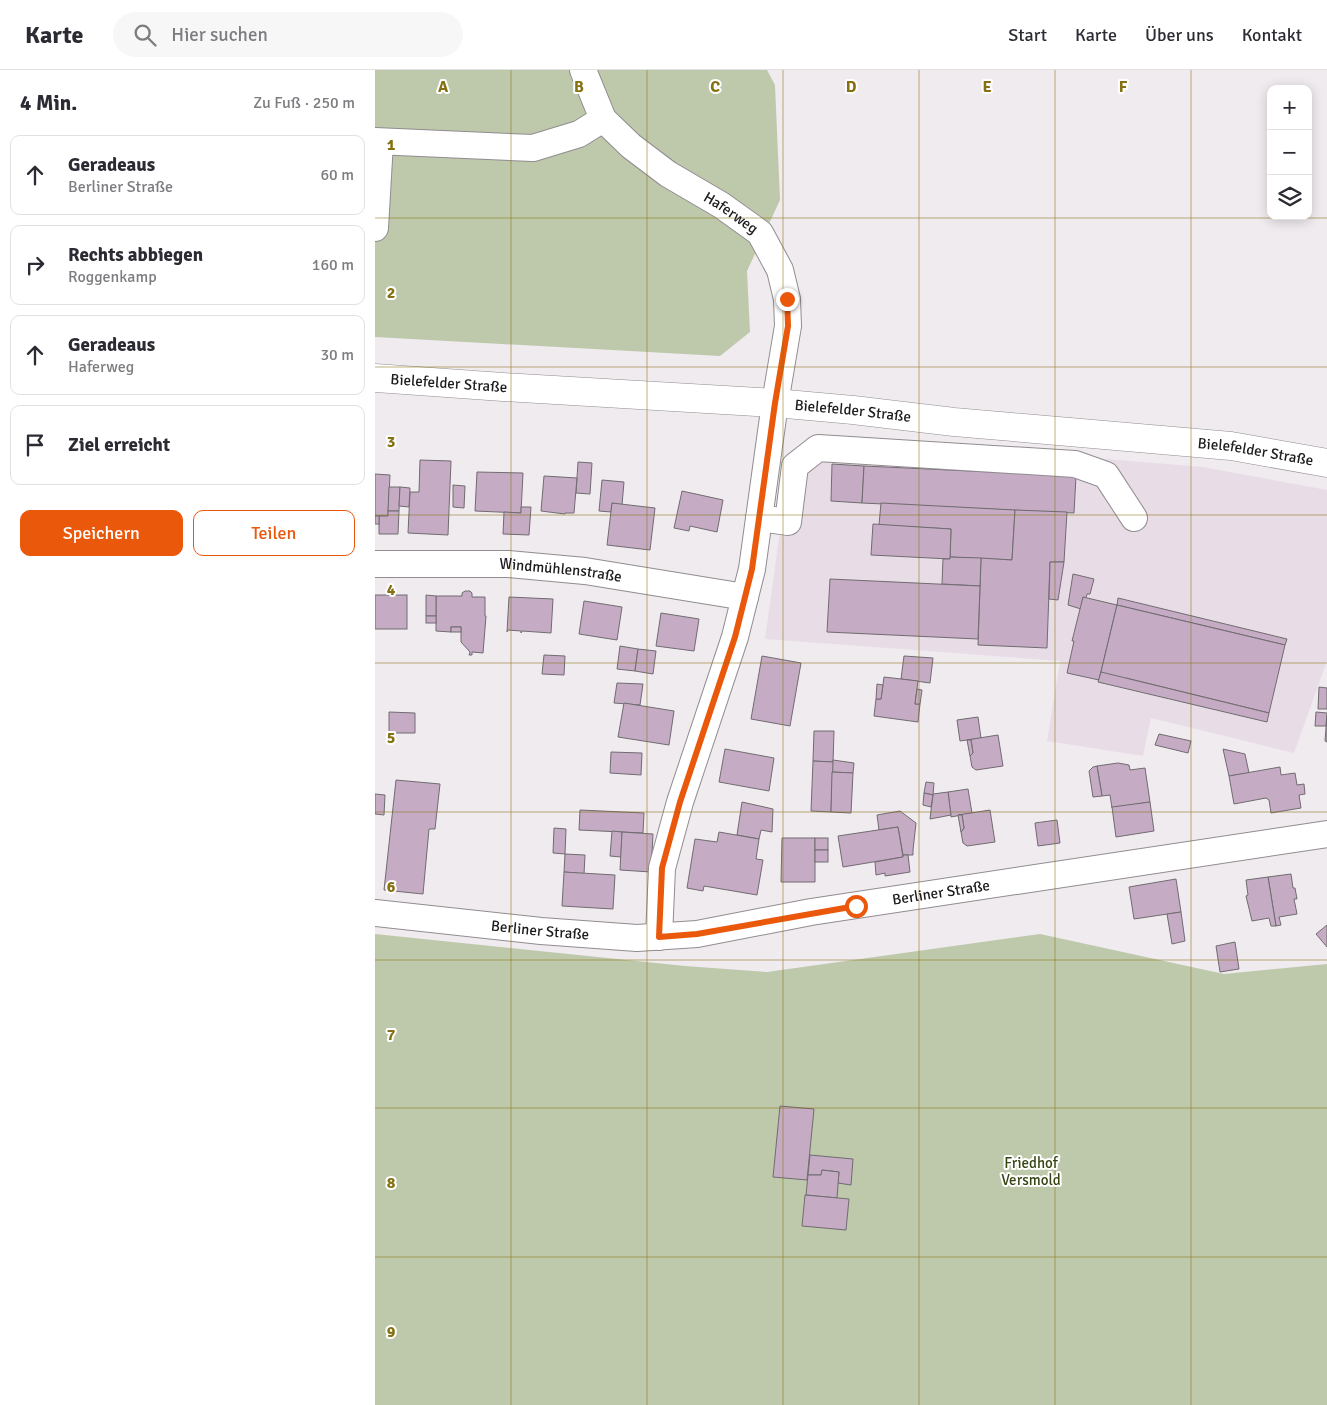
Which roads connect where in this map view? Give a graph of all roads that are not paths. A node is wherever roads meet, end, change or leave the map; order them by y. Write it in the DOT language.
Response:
graph roads {
  1 [pos="583,70"];
  2 [pos="603,119"];
  3 [pos="378,142"];
  4 [pos="375,228"];
  5 [pos="375,378"];
  6 [pos="775,403"];
  7 [pos="1327,463"];
  8 [pos="759,518"];
  9 [pos="1134,518"];
  10 [pos="375,564"];
  11 [pos="745,597"];
  12 [pos="1327,834"];
  13 [pos="375,913"];
  14 [pos="659,937"];
  1 -- 2 [label="street, Haferweg"];
  2 -- 3 [label="street"];
  2 -- 6 [label="street, Haferweg"];
  3 -- 4 [label="street"];
  5 -- 6 [label="main road, Bielefelder Straße"];
  6 -- 7 [label="main road, Bielefelder Straße"];
  6 -- 8 [label="street, Haferweg"];
  8 -- 9 [label="street"];
  8 -- 11 [label="street, Haferweg"];
  10 -- 11 [label="street, Windmühlenstraße"];
  11 -- 14 [label="street, Haferweg"];
  12 -- 14 [label="street, Berliner Straße"];
  13 -- 14 [label="street, Berliner Straße"];
}
